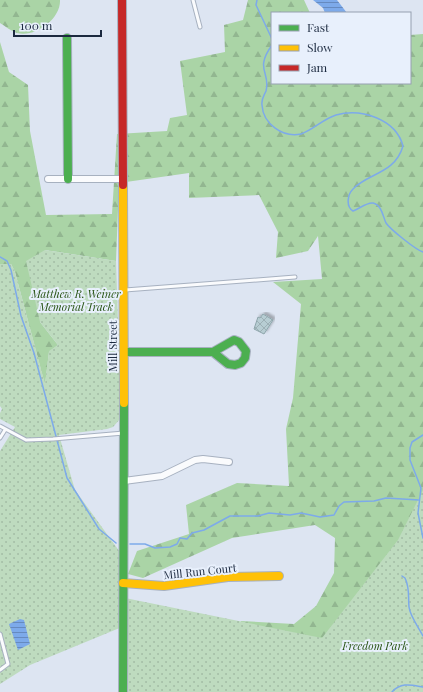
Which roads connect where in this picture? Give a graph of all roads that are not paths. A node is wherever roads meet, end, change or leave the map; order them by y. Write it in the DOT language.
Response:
graph roads {
  1 [pos="122,0"];
  2 [pos="193,0"];
  3 [pos="200,27"];
  4 [pos="66,38"];
  5 [pos="48,179"];
  6 [pos="68,179"];
  7 [pos="123,179"];
  8 [pos="295,277"];
  9 [pos="123,290"];
  10 [pos="124,352"];
  11 [pos="213,352"];
  12 [pos="0,426"];
  13 [pos="5,430"];
  14 [pos="124,433"];
  15 [pos="0,438"];
  16 [pos="229,462"];
  17 [pos="124,481"];
  18 [pos="279,576"];
  19 [pos="123,583"];
  20 [pos="0,634"];
  21 [pos="0,670"];
  22 [pos="123,692"];
  1 -- 7 [label="street, Mill Street"];
  2 -- 3 [label="lane"];
  4 -- 6 [label="street"];
  5 -- 6 [label="street"];
  6 -- 7 [label="street"];
  7 -- 9 [label="street, Mill Street"];
  8 -- 9 [label="lane"];
  9 -- 10 [label="street, Mill Street"];
  10 -- 11 [label="street"];
  10 -- 14 [label="street, Mill Street"];
  12 -- 13 [label="lane"];
  13 -- 14 [label="lane"];
  13 -- 15 [label="lane"];
  14 -- 17 [label="street, Mill Street"];
  16 -- 17 [label="street"];
  17 -- 19 [label="street, Mill Street"];
  18 -- 19 [label="street, Mill Run Court"];
  19 -- 22 [label="street, Mill Street"];
  20 -- 21 [label="lane"];
}
